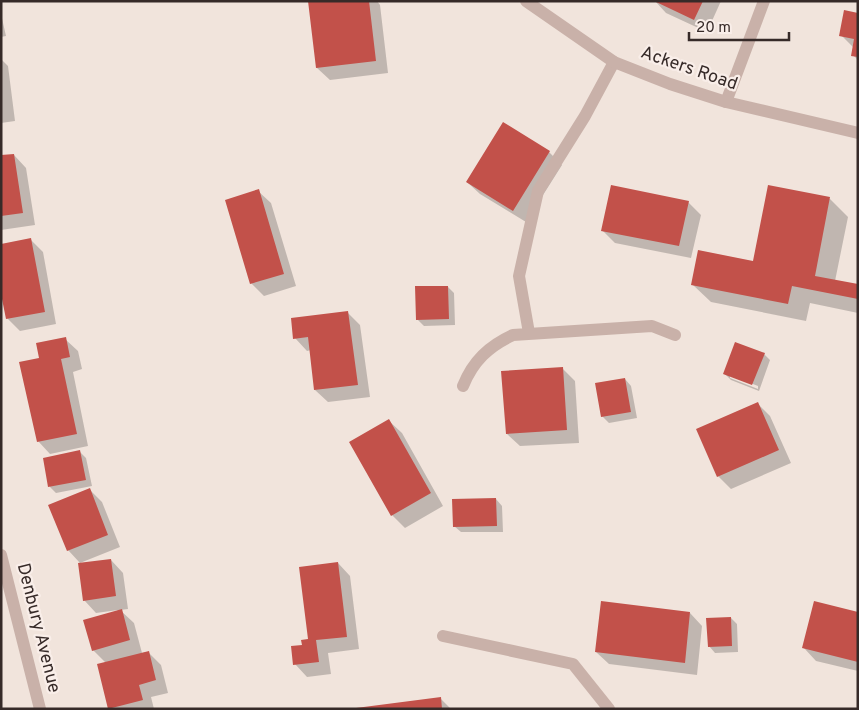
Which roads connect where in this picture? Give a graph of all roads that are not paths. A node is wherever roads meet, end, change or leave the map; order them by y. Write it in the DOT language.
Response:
graph roads {
  1 [pos="526,1"];
  2 [pos="764,1"];
  3 [pos="614,62"];
  4 [pos="726,102"];
  5 [pos="858,133"];
  6 [pos="529,333"];
  7 [pos="675,335"];
  8 [pos="464,386"];
  9 [pos="1,555"];
  10 [pos="443,636"];
  11 [pos="40,709"];
  12 [pos="609,709"];
  1 -- 3 [label="street, Ackers Road"];
  2 -- 4 [label="street"];
  3 -- 4 [label="street, Ackers Road"];
  3 -- 6 [label="street"];
  4 -- 5 [label="street, Ackers Road"];
  6 -- 7 [label="street"];
  6 -- 8 [label="street"];
  9 -- 11 [label="street, Denbury Avenue"];
  10 -- 12 [label="street"];
}
